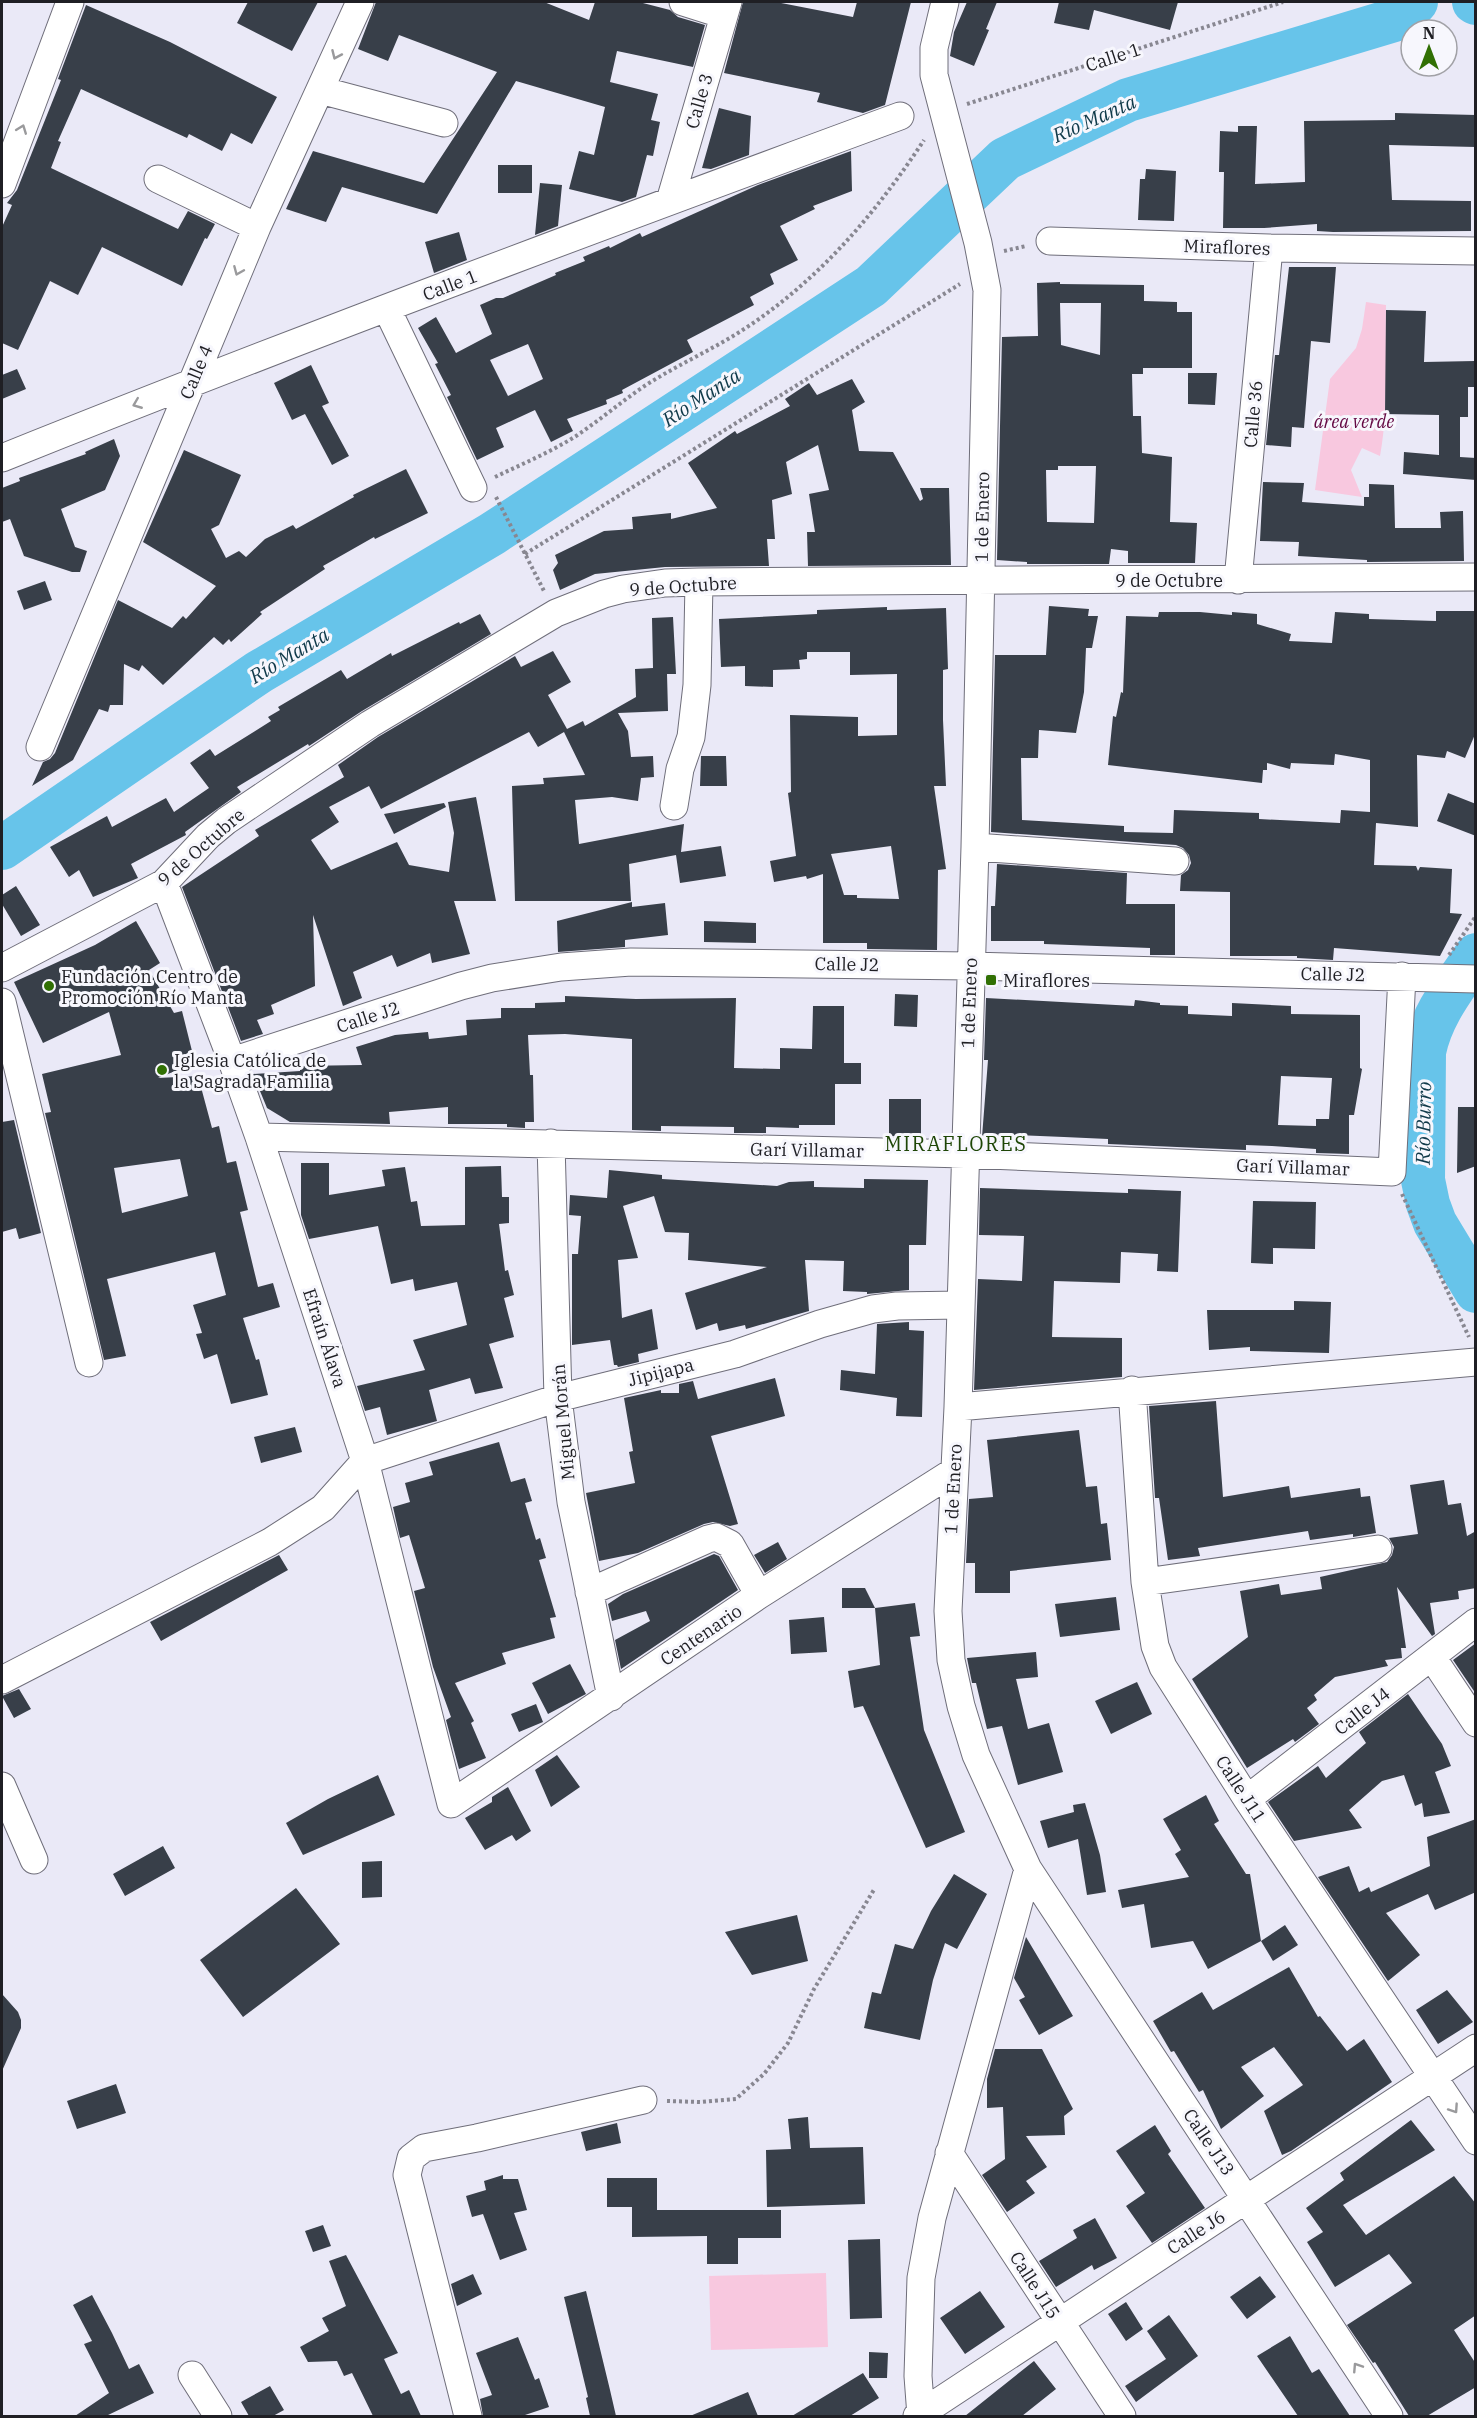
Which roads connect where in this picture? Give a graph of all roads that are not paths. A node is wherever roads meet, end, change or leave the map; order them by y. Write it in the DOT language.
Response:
graph roads {
  1 [pos="70,2"];
  2 [pos="360,2"];
  3 [pos="683,2"];
  4 [pos="945,2"];
  5 [pos="726,8"];
  6 [pos="320,90"];
  7 [pos="900,116"];
  8 [pos="444,123"];
  9 [pos="158,179"];
  10 [pos="2,184"];
  11 [pos="670,201"];
  12 [pos="257,227"];
  13 [pos="1050,241"];
  14 [pos="1269,248"];
  15 [pos="1476,251"];
  16 [pos="387,309"];
  17 [pos="191,382"];
  18 [pos="2,458"];
  19 [pos="480,484"];
  20 [pos="1476,577"];
  21 [pos="981,580"];
  22 [pos="1238,580"];
  23 [pos="699,582"];
  24 [pos="40,747"];
  25 [pos="674,806"];
  26 [pos="975,848"];
  27 [pos="1175,861"];
  28 [pos="164,883"];
  29 [pos="970,966"];
  30 [pos="2,968"];
  31 [pos="1402,976"];
  32 [pos="1476,979"];
  33 [pos="2,1002"];
  34 [pos="232,1061"];
  35 [pos="259,1137"];
  36 [pos="551,1143"];
  37 [pos="964,1154"];
  38 [pos="960,1305"];
  39 [pos="1473,1351"];
  40 [pos="89,1363"];
  41 [pos="1132,1390"];
  42 [pos="558,1398"];
  43 [pos="958,1407"];
  44 [pos="365,1461"];
  45 [pos="953,1472"];
  46 [pos="1378,1549"];
  47 [pos="1145,1582"];
  48 [pos="589,1592"];
  49 [pos="759,1595"];
  50 [pos="1476,1622"];
  51 [pos="1432,1657"];
  52 [pos="2,1680"];
  53 [pos="611,1697"];
  54 [pos="1476,1723"];
  55 [pos="2,1785"];
  56 [pos="1247,1799"];
  57 [pos="451,1804"];
  58 [pos="34,1860"];
  59 [pos="1028,1869"];
  60 [pos="1476,2048"];
  61 [pos="1432,2077"];
  62 [pos="643,2100"];
  63 [pos="1476,2141"];
  64 [pos="949,2153"];
  65 [pos="1247,2199"];
  66 [pos="1060,2321"];
  67 [pos="192,2375"];
  68 [pos="218,2416"];
  69 [pos="468,2416"];
  70 [pos="920,2416"];
  71 [pos="1122,2416"];
  72 [pos="1389,2416"];
  10 -- 1 [label="street, one-way"];
  2 -- 6 [label="street, Calle 4, one-way"];
  3 -- 5 [label="street"];
  4 -- 21 [label="street, 1 de Enero"];
  5 -- 11 [label="street, Calle 3"];
  6 -- 8 [label="street"];
  6 -- 12 [label="street, Calle 4"];
  7 -- 11 [label="street, Calle 1"];
  9 -- 12 [label="street"];
  11 -- 16 [label="street, Calle 1"];
  12 -- 17 [label="street, Calle 4, one-way"];
  13 -- 14 [label="street, Miraflores"];
  14 -- 15 [label="street, Miraflores"];
  14 -- 22 [label="street, Calle 36"];
  16 -- 17 [label="street, Calle 1"];
  16 -- 19 [label="street"];
  17 -- 18 [label="street, Calle 1, one-way"];
  17 -- 24 [label="street, Calle 4"];
  20 -- 22 [label="street, 9 de Octubre"];
  21 -- 22 [label="street, 9 de Octubre"];
  21 -- 23 [label="street, 9 de Octubre"];
  21 -- 26 [label="street, 1 de Enero"];
  23 -- 25 [label="street"];
  23 -- 28 [label="street, 9 de Octubre"];
  26 -- 27 [label="street"];
  26 -- 29 [label="street, 1 de Enero"];
  28 -- 30 [label="street, 9 de Octubre"];
  28 -- 34 [label="street, Efraín Álava"];
  29 -- 31 [label="street, Calle J2"];
  29 -- 34 [label="street, Calle J2"];
  29 -- 37 [label="street, 1 de Enero"];
  31 -- 32 [label="street, Calle J2"];
  31 -- 37 [label="street, Garí Villamar"];
  33 -- 40 [label="street"];
  34 -- 35 [label="street, Efraín Álava"];
  35 -- 36 [label="street, Garí Villamar"];
  35 -- 44 [label="street, Efraín Álava"];
  36 -- 37 [label="street, Garí Villamar"];
  36 -- 42 [label="street, Miguel Morán"];
  37 -- 38 [label="street, 1 de Enero"];
  38 -- 42 [label="street, Jipijapa"];
  38 -- 43 [label="street, 1 de Enero"];
  39 -- 41 [label="street"];
  41 -- 43 [label="street"];
  41 -- 47 [label="street, Calle J11"];
  42 -- 44 [label="street, Jipijapa"];
  42 -- 48 [label="street, Miguel Morán"];
  43 -- 45 [label="street, 1 de Enero"];
  44 -- 52 [label="street"];
  44 -- 57 [label="street, Efraín Álava"];
  45 -- 49 [label="street, Centenario"];
  45 -- 59 [label="street, 1 de Enero"];
  46 -- 47 [label="street"];
  47 -- 56 [label="street, Calle J11"];
  48 -- 49 [label="street"];
  48 -- 53 [label="street, Miguel Morán"];
  49 -- 53 [label="street, Centenario"];
  50 -- 51 [label="street, Calle J4"];
  51 -- 54 [label="street"];
  51 -- 56 [label="street, Calle J4"];
  53 -- 57 [label="street, Centenario"];
  55 -- 58 [label="street"];
  56 -- 61 [label="street, Calle J11"];
  59 -- 64 [label="street"];
  59 -- 65 [label="street, Calle J13"];
  60 -- 61 [label="street, Calle J6"];
  61 -- 63 [label="street, Calle J11, one-way"];
  61 -- 65 [label="street, Calle J6"];
  62 -- 69 [label="street"];
  64 -- 66 [label="street, Calle J15"];
  64 -- 70 [label="street"];
  65 -- 66 [label="street, Calle J6"];
  72 -- 65 [label="street, Calle J13, one-way"];
  66 -- 70 [label="street, Calle J6"];
  66 -- 71 [label="street, Calle J15"];
  67 -- 68 [label="street"];
}
